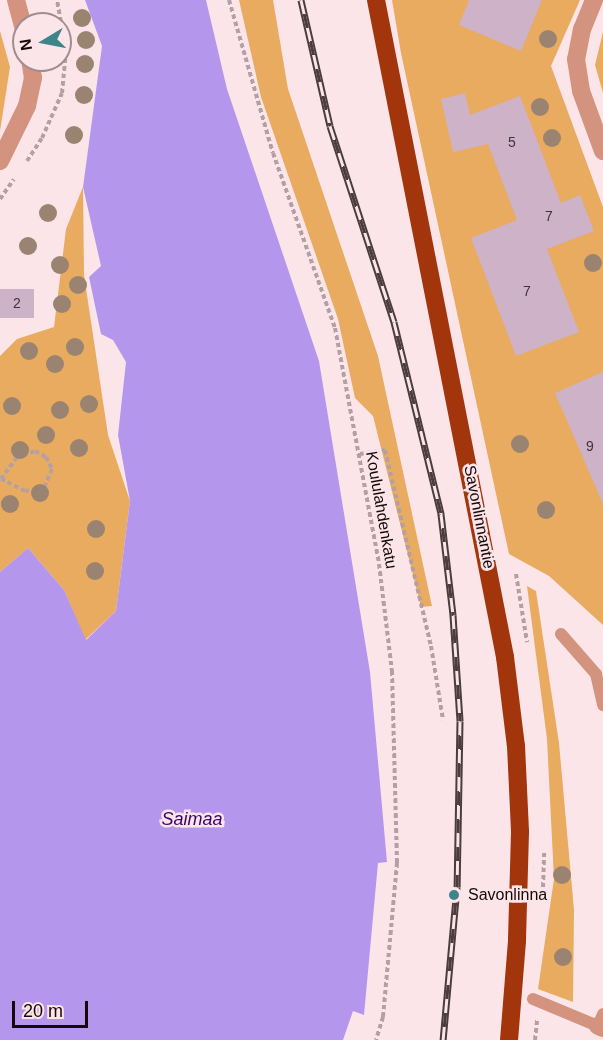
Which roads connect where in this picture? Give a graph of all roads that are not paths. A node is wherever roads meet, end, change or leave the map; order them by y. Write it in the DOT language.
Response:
graph roads {
  1 [pos="376,0"];
  2 [pos="594,0"];
  3 [pos="32,72"];
  4 [pos="603,150"];
  5 [pos="0,161"];
  6 [pos="561,634"];
  7 [pos="603,705"];
  8 [pos="533,999"];
  9 [pos="601,1023"];
  10 [pos="508,1040"];
  1 -- 10 [label="highway, Savonlinnantie"];
  2 -- 4 [label="street"];
  3 -- 5 [label="street"];
  6 -- 7 [label="lane"];
  8 -- 9 [label="lane"];
}
